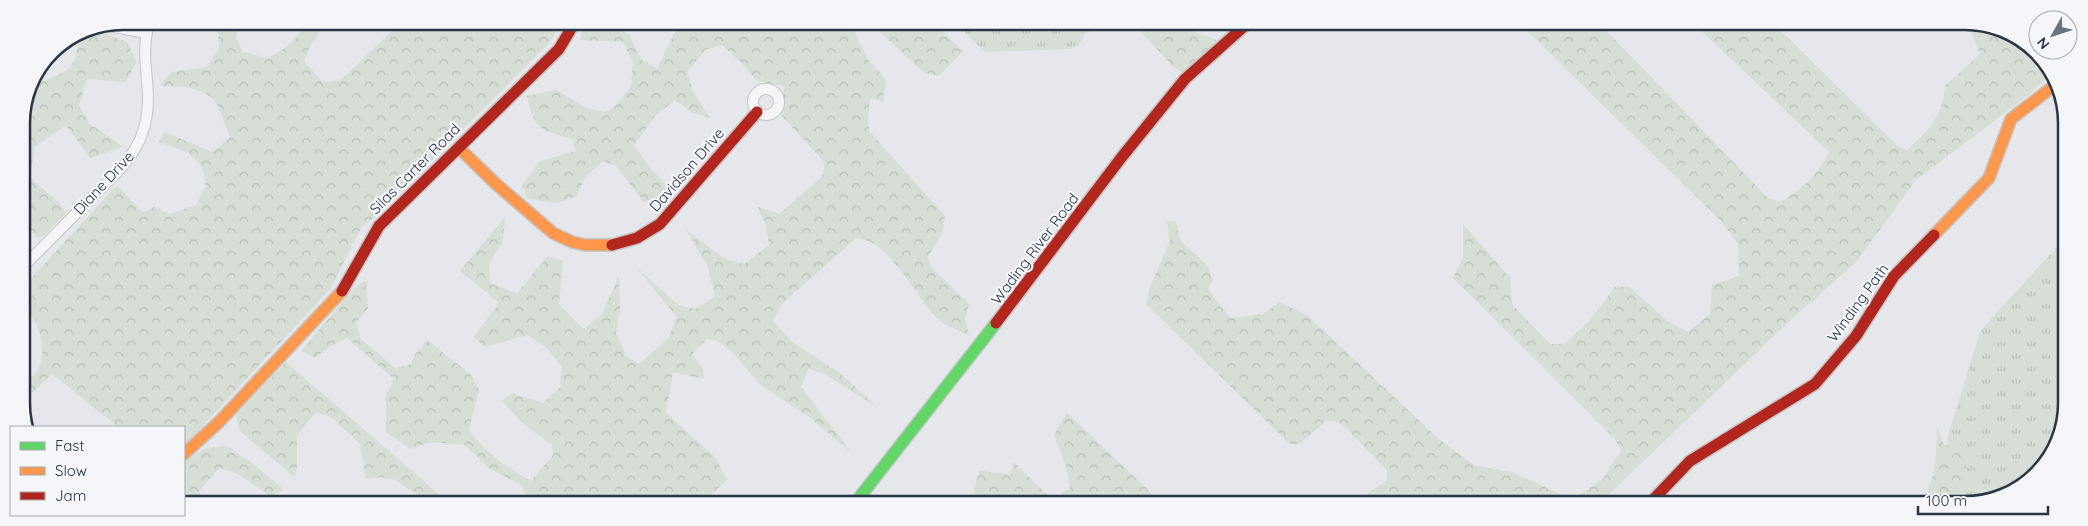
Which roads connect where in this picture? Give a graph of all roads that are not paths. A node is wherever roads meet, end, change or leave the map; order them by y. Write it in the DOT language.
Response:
graph roads {
  1 [pos="130,30"];
  2 [pos="147,30"];
  3 [pos="570,30"];
  4 [pos="1240,30"];
  5 [pos="146,33"];
  6 [pos="2051,88"];
  7 [pos="757,112"];
  8 [pos="459,148"];
  9 [pos="30,260"];
  10 [pos="185,453"];
  11 [pos="861,496"];
  12 [pos="1656,496"];
  1 -- 5 [label="street"];
  2 -- 5 [label="street, Diane Drive"];
  3 -- 8 [label="street, Silas Carter Road"];
  4 -- 11 [label="street, Wading River Road"];
  5 -- 9 [label="street, Diane Drive"];
  6 -- 12 [label="street, Winding Path"];
  7 -- 8 [label="street, Davidson Drive"];
  8 -- 10 [label="street, Silas Carter Road"];
}
